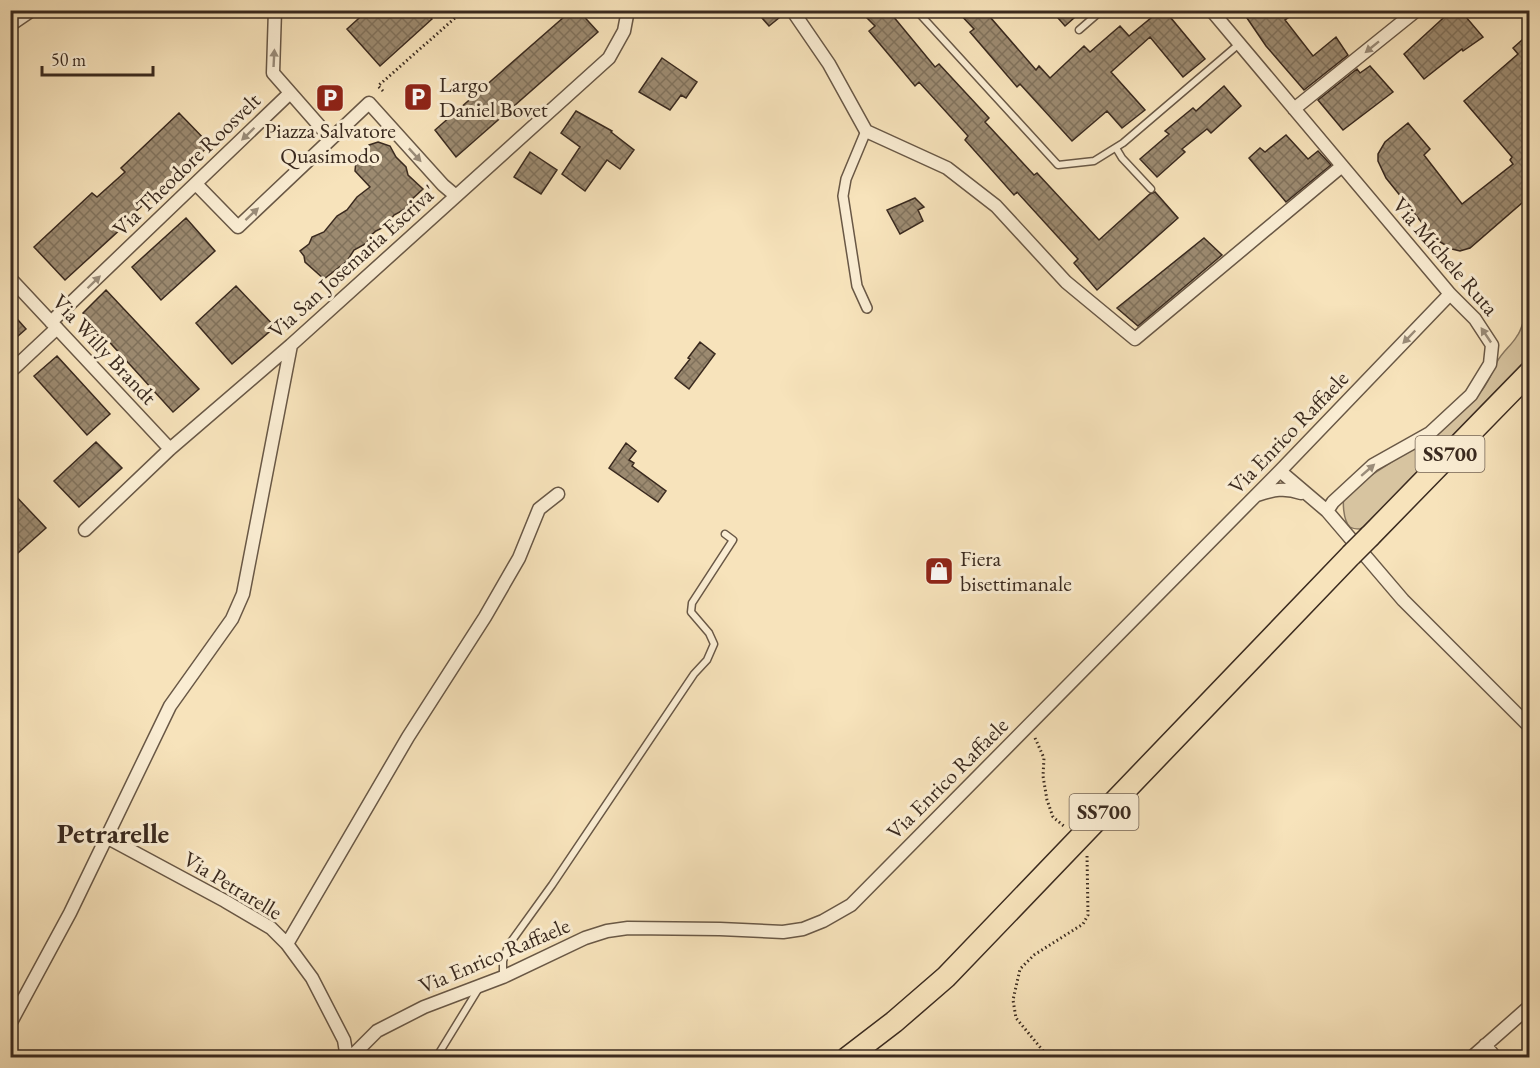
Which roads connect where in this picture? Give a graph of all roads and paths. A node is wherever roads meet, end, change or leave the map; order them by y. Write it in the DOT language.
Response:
graph roads {
  1 [pos="32,10"];
  2 [pos="464,10"];
  3 [pos="628,10"];
  4 [pos="792,10"];
  5 [pos="916,10"];
  6 [pos="1102,10"];
  7 [pos="1211,10"];
  8 [pos="1418,10"];
  9 [pos="275,14"];
  10 [pos="10,25"];
  11 [pos="1079,30"];
  12 [pos="1239,44"];
  13 [pos="382,91"];
  14 [pos="290,93"];
  15 [pos="1294,110"];
  16 [pos="866,131"];
  17 [pos="332,139"];
  18 [pos="1116,148"];
  19 [pos="1341,166"];
  20 [pos="196,184"];
  21 [pos="1151,189"];
  22 [pos="456,196"];
  23 [pos="10,278"];
  24 [pos="1450,294"];
  25 [pos="867,308"];
  26 [pos="54,325"];
  27 [pos="291,345"];
  28 [pos="10,372"];
  29 [pos="1530,372"];
  30 [pos="170,449"];
  31 [pos="1280,471"];
  32 [pos="558,494"];
  33 [pos="1308,495"];
  34 [pos="1255,496"];
  35 [pos="1327,511"];
  36 [pos="85,530"];
  37 [pos="724,534"];
  38 [pos="1028,726"];
  39 [pos="1530,727"];
  40 [pos="1070,830"];
  41 [pos="106,837"];
  42 [pos="1087,847"];
  43 [pos="286,944"];
  44 [pos="503,976"];
  45 [pos="481,985"];
  46 [pos="1530,1006"];
  47 [pos="10,1024"];
  48 [pos="1485,1045"];
  49 [pos="349,1058"];
  50 [pos="436,1058"];
  51 [pos="847,1058"];
  52 [pos="1049,1058"];
  53 [pos="1471,1058"];
  54 [pos="1496,1058"];
  1 -- 10 [label="street"];
  2 -- 13 [label="path"];
  3 -- 22 [label="street, Via San Josemaria Escriva'"];
  4 -- 16 [label="street"];
  5 -- 18 [label="lane"];
  6 -- 11 [label="lane"];
  7 -- 12 [label="street, Via Michele Ruta"];
  8 -- 15 [label="street, one-way"];
  14 -- 9 [label="street, Via Theodore Roosvelt, one-way"];
  12 -- 15 [label="street, Via Michele Ruta"];
  12 -- 18 [label="lane"];
  14 -- 17 [label="street"];
  14 -- 20 [label="street, Via Theodore Roosvelt, one-way"];
  15 -- 19 [label="street, Via Michele Ruta"];
  16 -- 19 [label="street"];
  16 -- 25 [label="street"];
  20 -- 17 [label="street, one-way"];
  17 -- 22 [label="street, one-way"];
  18 -- 21 [label="lane"];
  19 -- 24 [label="street, Via Michele Ruta"];
  26 -- 20 [label="street, Via Theodore Roosvelt, one-way"];
  22 -- 27 [label="street, Via San Josemaria Escriva'"];
  23 -- 26 [label="street, Via Willy Brandt"];
  24 -- 31 [label="street, Via Enrico Raffaele, one-way"];
  35 -- 24 [label="street, Via Michele Ruta, one-way"];
  26 -- 28 [label="street, Via Theodore Roosvelt"];
  26 -- 30 [label="street, Via Willy Brandt"];
  27 -- 30 [label="street, Via San Josemaria Escriva'"];
  27 -- 41 [label="street"];
  29 -- 51 [label="highway, SS700, bridge"];
  30 -- 36 [label="street, Via San Josemaria Escriva'"];
  31 -- 33 [label="street"];
  31 -- 34 [label="street, Via Enrico Raffaele"];
  32 -- 43 [label="street"];
  33 -- 34 [label="street"];
  33 -- 35 [label="street"];
  34 -- 38 [label="street, Via Enrico Raffaele"];
  35 -- 39 [label="street"];
  37 -- 44 [label="lane"];
  38 -- 40 [label="path"];
  38 -- 44 [label="street, Via Enrico Raffaele"];
  41 -- 43 [label="street, Via Petrarelle"];
  41 -- 47 [label="street"];
  42 -- 52 [label="path"];
  43 -- 49 [label="street, Via Petrarelle"];
  44 -- 45 [label="street, Via Enrico Raffaele"];
  45 -- 49 [label="street, Via Enrico Raffaele"];
  45 -- 50 [label="lane"];
  46 -- 48 [label="street"];
  48 -- 53 [label="street"];
  48 -- 54 [label="street"];
}
